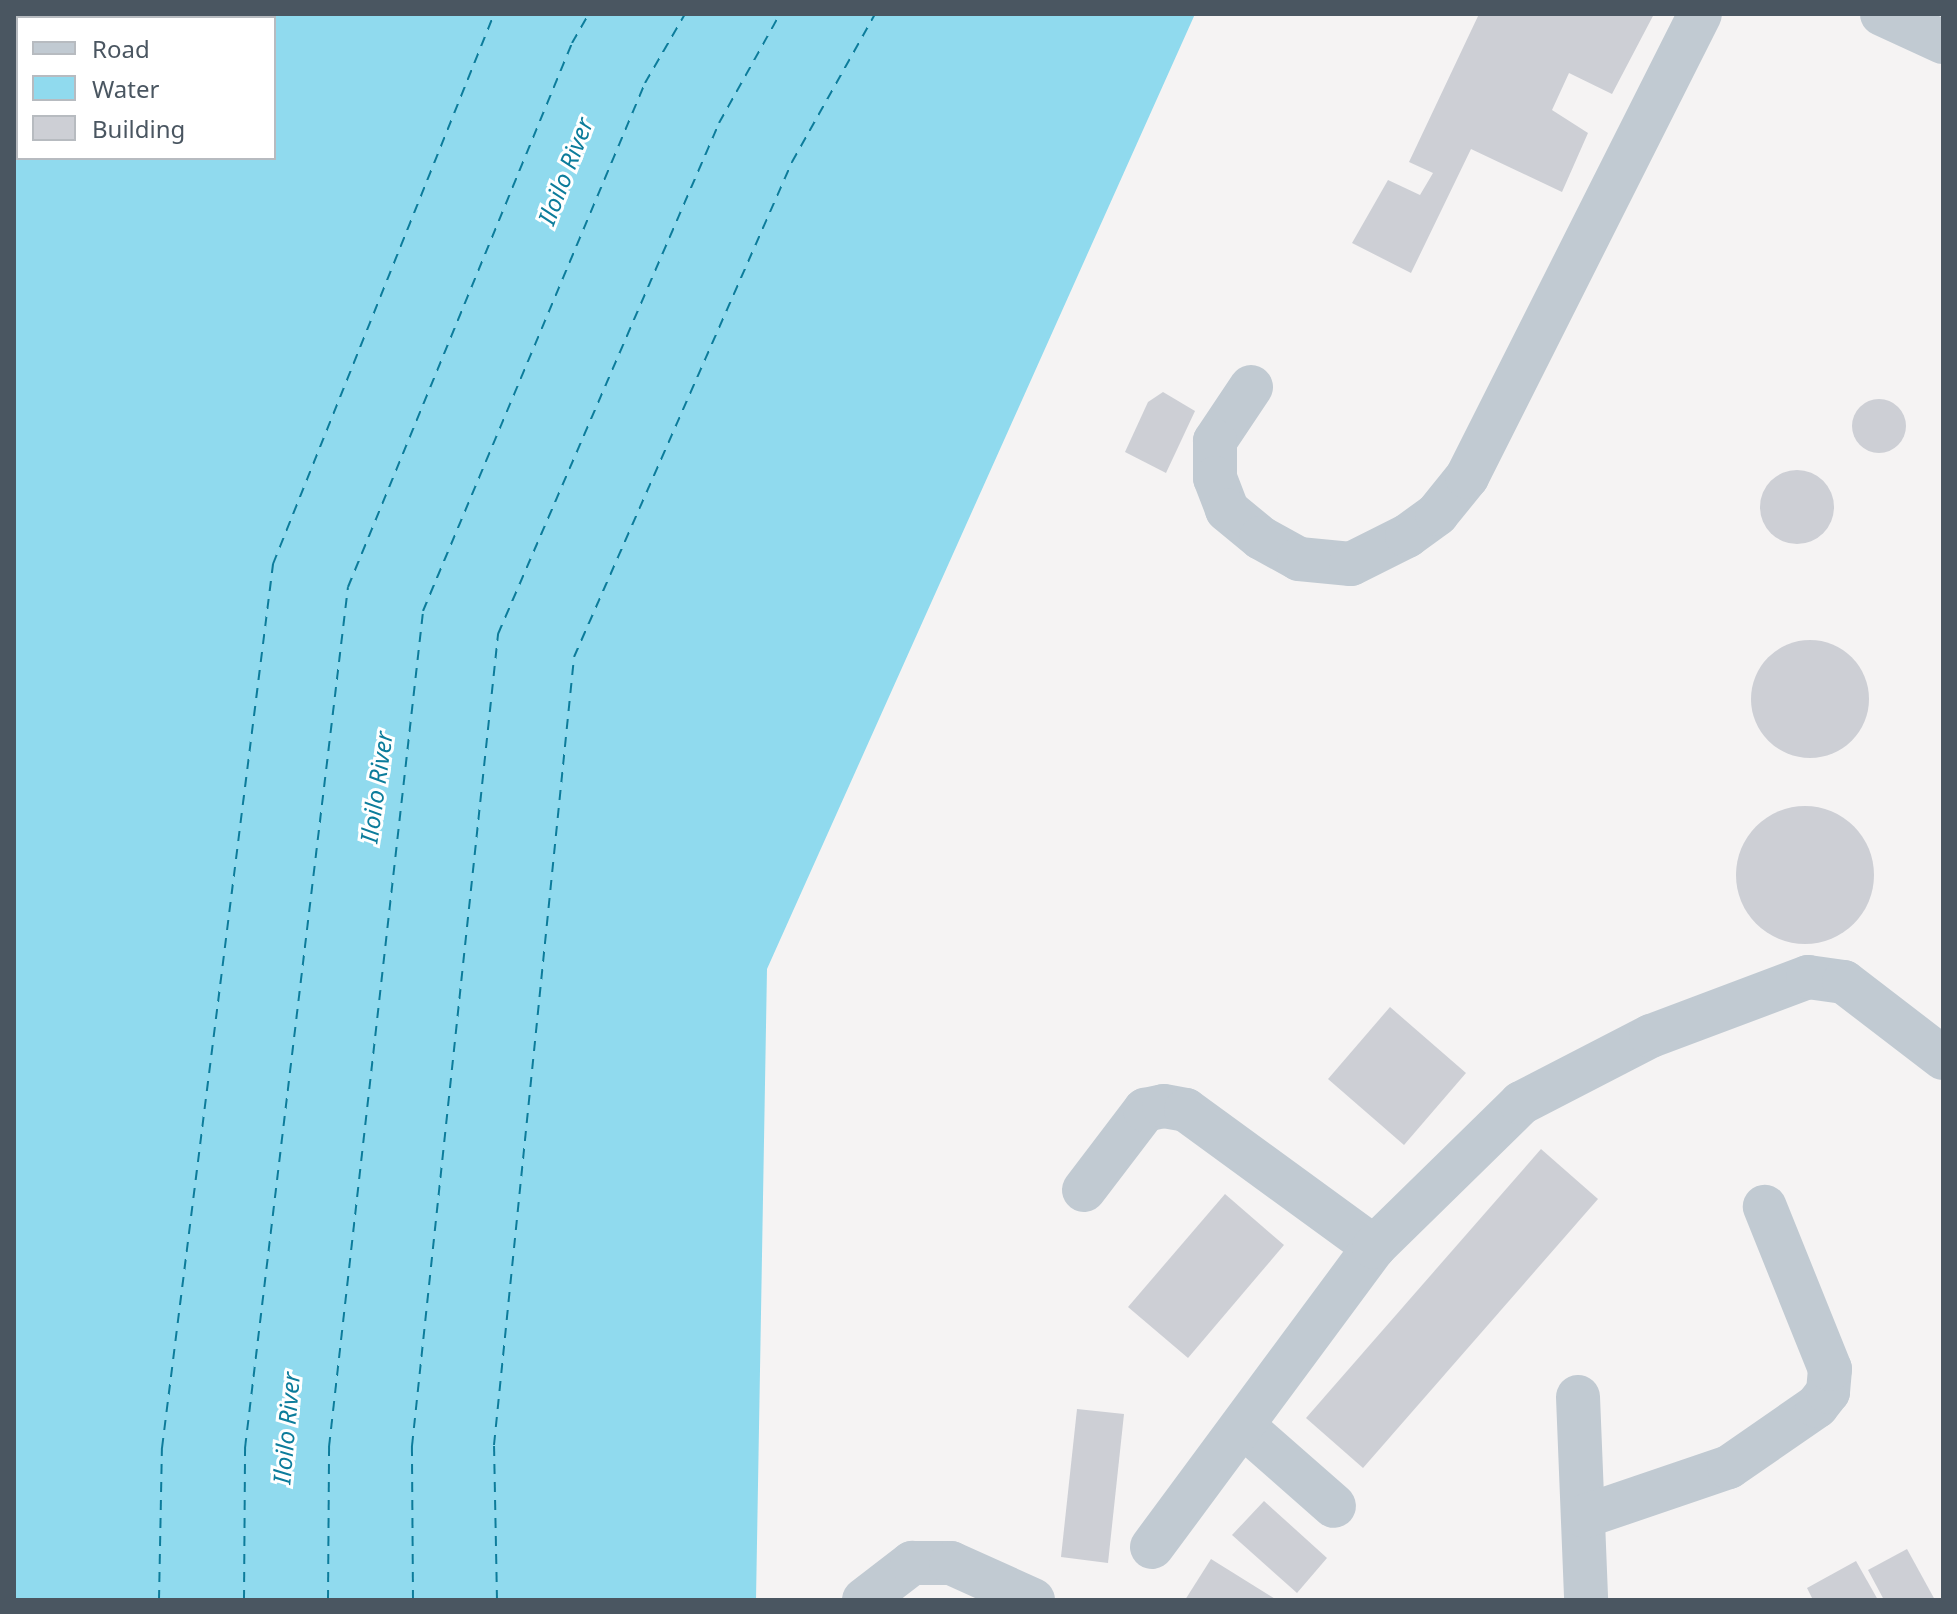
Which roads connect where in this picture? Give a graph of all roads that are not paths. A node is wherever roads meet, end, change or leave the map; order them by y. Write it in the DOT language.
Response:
graph roads {
  1 [pos="1700,14"];
  2 [pos="1882,14"];
  3 [pos="1943,42"];
  4 [pos="1251,387"];
  5 [pos="1943,1058"];
  6 [pos="1084,1190"];
  7 [pos="1765,1207"];
  8 [pos="1374,1247"];
  9 [pos="1578,1397"];
  10 [pos="1243,1426"];
  11 [pos="1334,1506"];
  12 [pos="1585,1516"];
  13 [pos="1152,1547"];
  14 [pos="864,1600"];
  15 [pos="1033,1600"];
  16 [pos="1586,1600"];
  1 -- 4 [label="street"];
  2 -- 3 [label="street"];
  5 -- 8 [label="street"];
  6 -- 8 [label="street"];
  7 -- 12 [label="street"];
  8 -- 10 [label="street"];
  9 -- 12 [label="street"];
  10 -- 11 [label="street"];
  10 -- 13 [label="street"];
  12 -- 16 [label="street"];
  14 -- 15 [label="street"];
}
